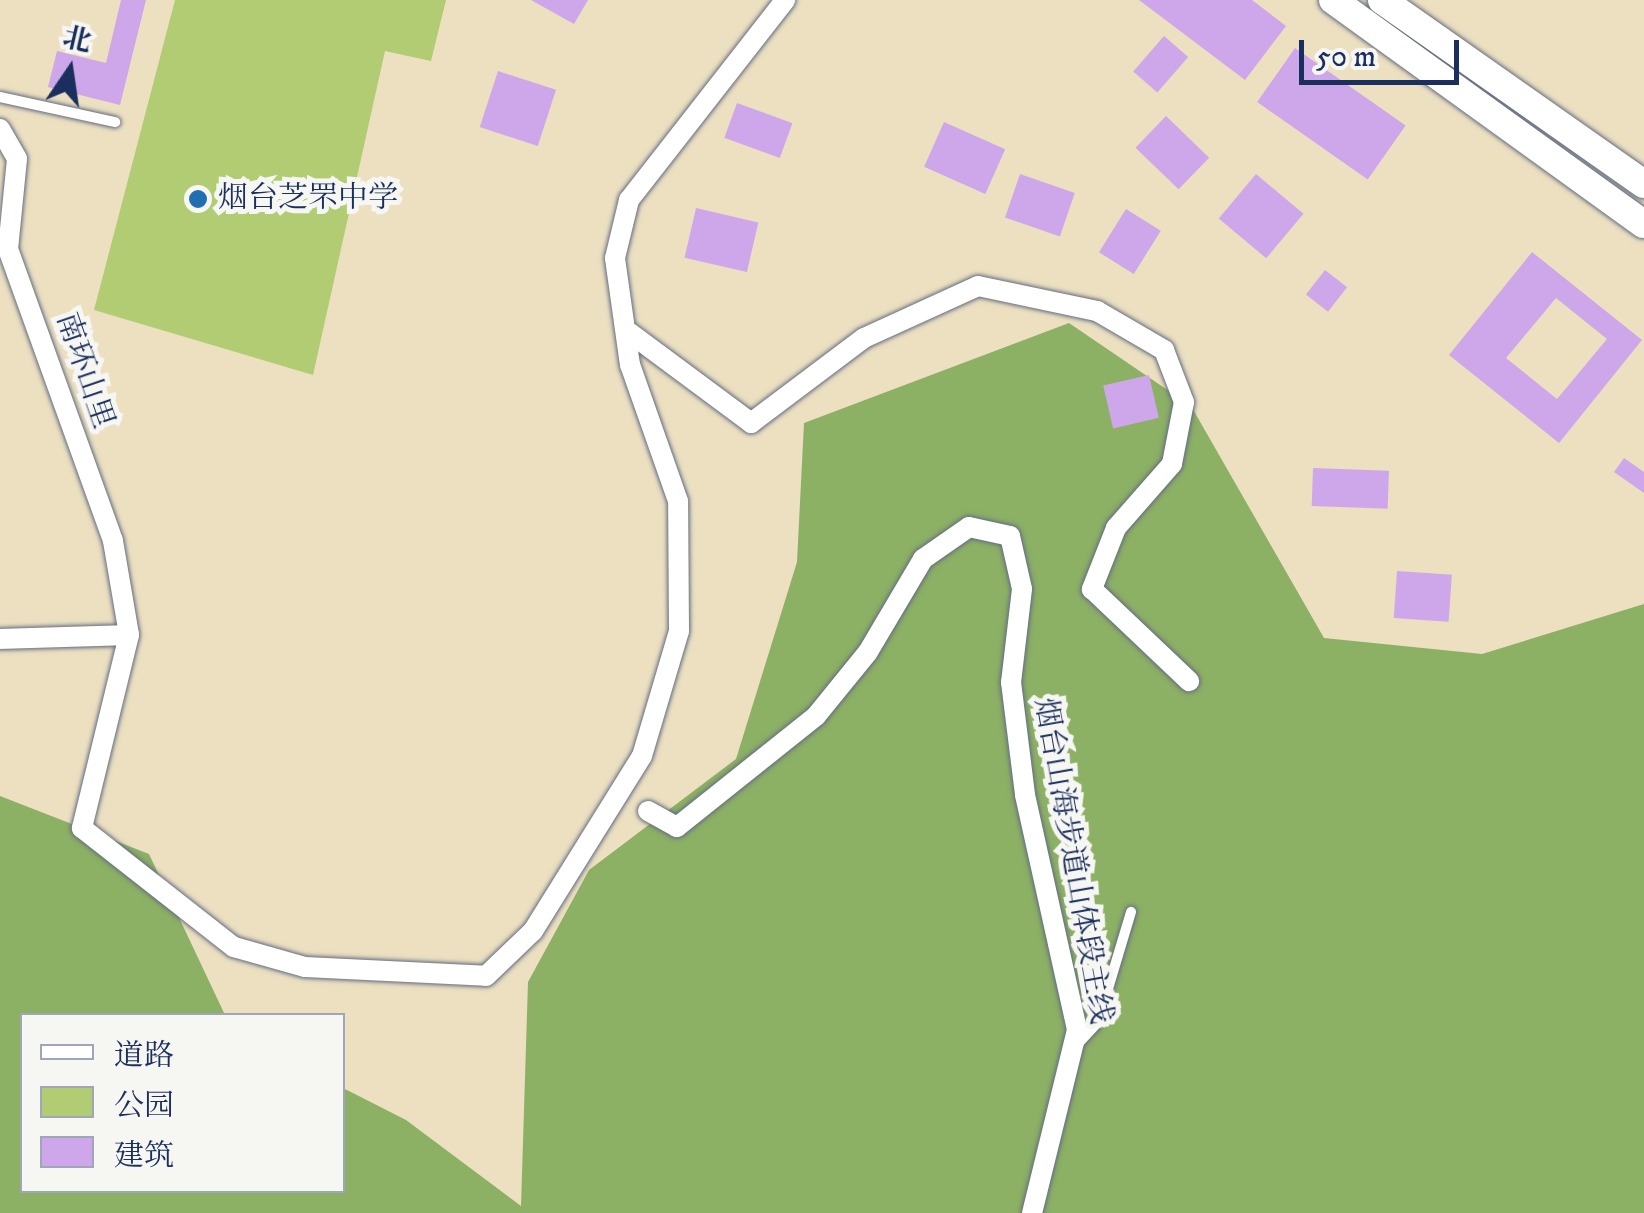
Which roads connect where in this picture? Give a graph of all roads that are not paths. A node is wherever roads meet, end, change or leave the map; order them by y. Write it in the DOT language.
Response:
graph roads {
  1 [pos="785,0"];
  2 [pos="1333,0"];
  3 [pos="1382,0"];
  4 [pos="0,97"];
  5 [pos="115,122"];
  6 [pos="0,129"];
  7 [pos="1644,184"];
  8 [pos="1644,224"];
  9 [pos="630,333"];
  10 [pos="129,635"];
  11 [pos="5,638"];
  12 [pos="1189,681"];
  13 [pos="648,811"];
  14 [pos="1131,912"];
  15 [pos="1072,1049"];
  16 [pos="1032,1213"];
  1 -- 9 [label="street"];
  2 -- 8 [label="main road"];
  3 -- 7 [label="main road"];
  4 -- 5 [label="lane"];
  6 -- 10 [label="street, 南环山里"];
  9 -- 10 [label="street"];
  9 -- 12 [label="street"];
  10 -- 11 [label="street"];
  13 -- 15 [label="street, 烟台山海步道山体段主线"];
  14 -- 15 [label="lane"];
  15 -- 16 [label="street, 烟台山海步道山体段主线"];
}
